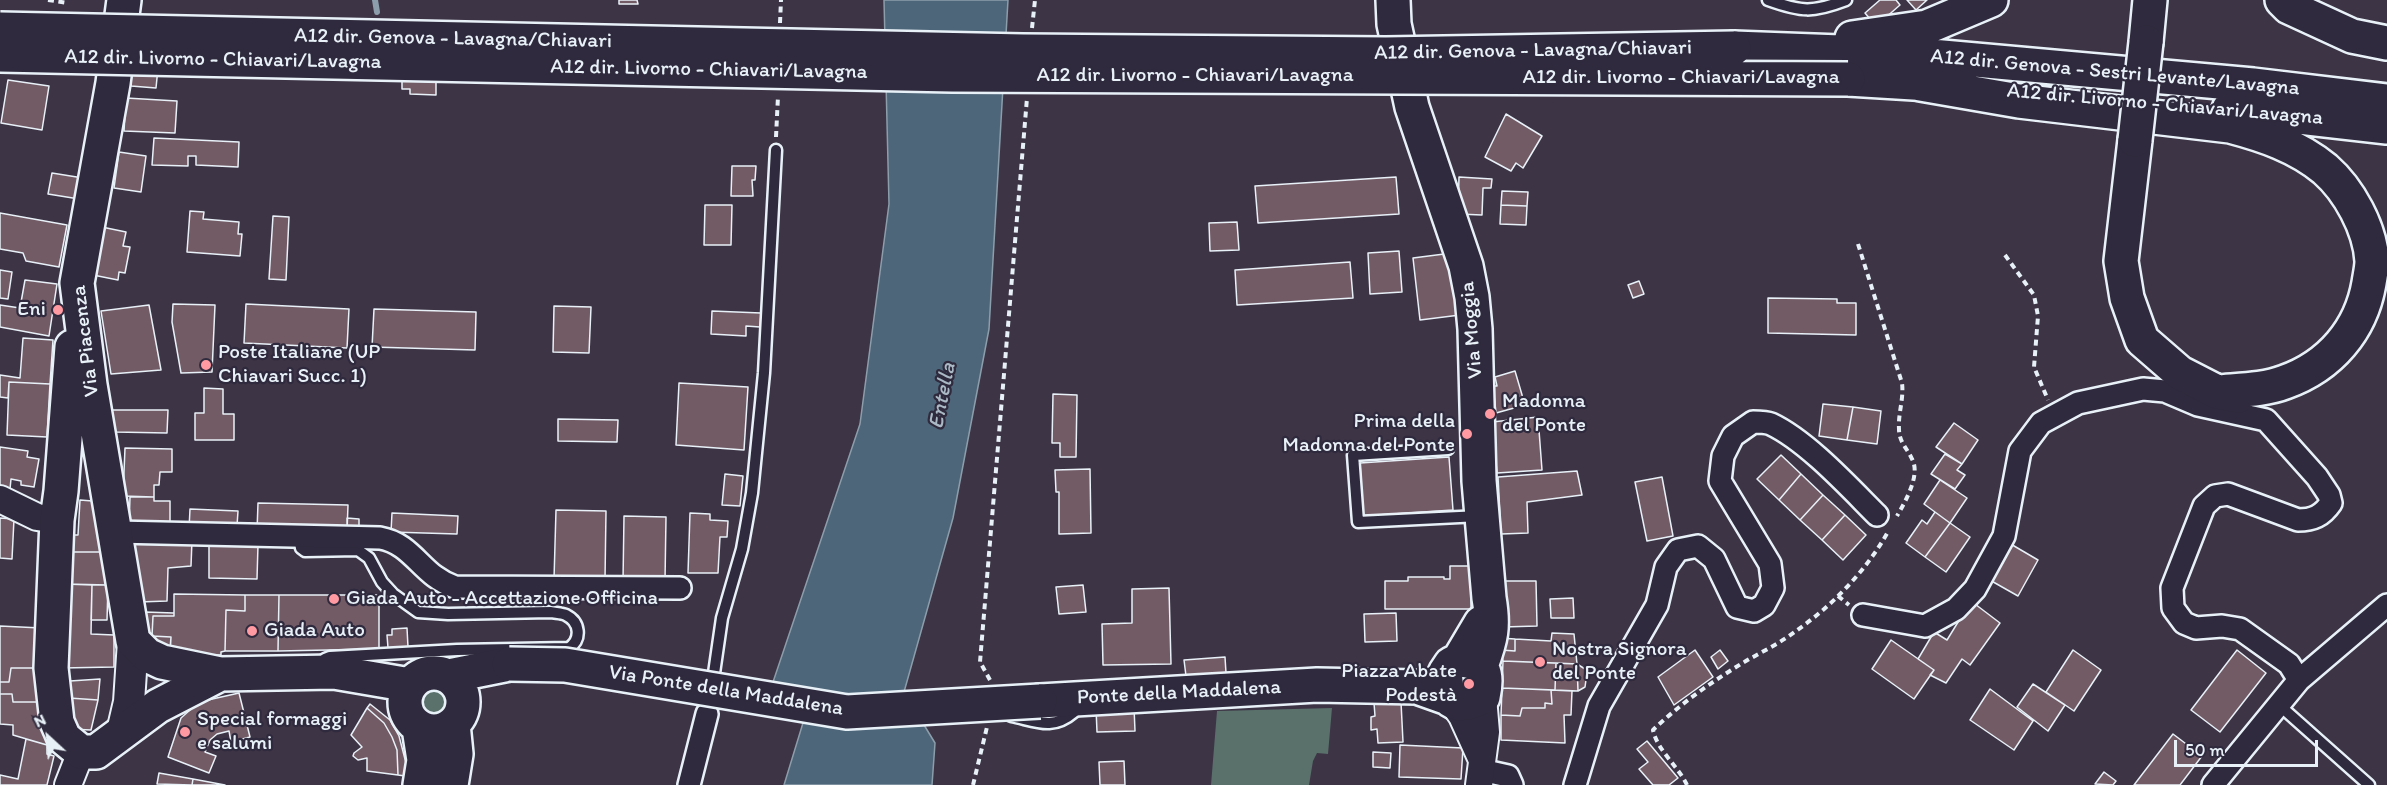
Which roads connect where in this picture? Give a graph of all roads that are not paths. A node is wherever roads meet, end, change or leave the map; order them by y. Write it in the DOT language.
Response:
graph roads {
  1 [pos="124,0"];
  2 [pos="1393,0"];
  3 [pos="1767,0"];
  4 [pos="1846,0"];
  5 [pos="1991,0"];
  6 [pos="2150,0"];
  7 [pos="2282,0"];
  8 [pos="0,29"];
  9 [pos="2387,43"];
  10 [pos="1743,49"];
  11 [pos="0,56"];
  12 [pos="1908,82"];
  13 [pos="2387,101"];
  14 [pos="2387,127"];
  15 [pos="776,150"];
  16 [pos="2387,314"];
  17 [pos="79,386"];
  18 [pos="2217,392"];
  19 [pos="1448,449"];
  20 [pos="62,473"];
  21 [pos="105,473"];
  22 [pos="0,500"];
  23 [pos="1481,516"];
  24 [pos="57,520"];
  25 [pos="1888,520"];
  26 [pos="116,532"];
  27 [pos="299,537"];
  28 [pos="680,588"];
  29 [pos="2387,605"];
  30 [pos="1863,615"];
  31 [pos="133,641"];
  32 [pos="305,673"];
  33 [pos="220,674"];
  34 [pos="449,676"];
  35 [pos="2299,680"];
  36 [pos="1462,681"];
  37 [pos="410,685"];
  38 [pos="1076,699"];
  39 [pos="1040,701"];
  40 [pos="2278,704"];
  41 [pos="990,712"];
  42 [pos="707,714"];
  43 [pos="453,724"];
  44 [pos="419,728"];
  45 [pos="122,732"];
  46 [pos="81,752"];
  47 [pos="1480,772"];
  48 [pos="68,785"];
  49 [pos="420,785"];
  50 [pos="451,785"];
  51 [pos="689,785"];
  52 [pos="1512,785"];
  53 [pos="1575,785"];
  54 [pos="2213,785"];
  55 [pos="2369,785"];
  1 -- 17 [label="main road, Via Piacenza"];
  2 -- 23 [label="main road, Via Moggia"];
  3 -- 4 [label="lane"];
  5 -- 10 [label="main road"];
  6 -- 18 [label="main road, bridge"];
  7 -- 9 [label="main road"];
  8 -- 10 [label="main road, A12 dir. Genova - Lavagna/Chiavari, bridge"];
  10 -- 13 [label="main road, A12 dir. Genova - Sestri Levante/Lavagna"];
  11 -- 12 [label="main road, A12 dir. Livorno - Chiavari/Lavagna, bridge"];
  12 -- 14 [label="main road, A12 dir. Livorno - Chiavari/Lavagna"];
  12 -- 18 [label="main road"];
  15 -- 42 [label="lane"];
  16 -- 18 [label="main road"];
  17 -- 20 [label="main road"];
  17 -- 21 [label="main road, Via Piacenza"];
  19 -- 23 [label="lane"];
  20 -- 21 [label="main road"];
  20 -- 24 [label="main road"];
  21 -- 26 [label="main road, Via Piacenza"];
  22 -- 24 [label="street"];
  23 -- 36 [label="main road, Via Moggia"];
  24 -- 46 [label="main road"];
  25 -- 53 [label="street"];
  26 -- 27 [label="street"];
  26 -- 31 [label="main road, Via Piacenza"];
  27 -- 28 [label="street"];
  27 -- 32 [label="lane"];
  29 -- 35 [label="street"];
  30 -- 35 [label="street"];
  31 -- 33 [label="main road"];
  31 -- 45 [label="main road"];
  32 -- 33 [label="main road"];
  32 -- 37 [label="main road"];
  33 -- 45 [label="main road"];
  34 -- 37 [label="main road"];
  34 -- 39 [label="main road, Via Ponte della Maddalena, bridge"];
  34 -- 43 [label="main road"];
  35 -- 40 [label="street"];
  36 -- 38 [label="main road, Ponte della Maddalena"];
  36 -- 47 [label="street, Via Moggia"];
  37 -- 44 [label="main road"];
  38 -- 39 [label="main road, Ponte della Maddalena"];
  38 -- 41 [label="lane"];
  40 -- 54 [label="street"];
  40 -- 55 [label="lane"];
  42 -- 51 [label="street"];
  43 -- 44 [label="main road"];
  43 -- 50 [label="main road"];
  44 -- 49 [label="main road"];
  45 -- 46 [label="main road"];
  46 -- 48 [label="street"];
  47 -- 52 [label="street"];
}
